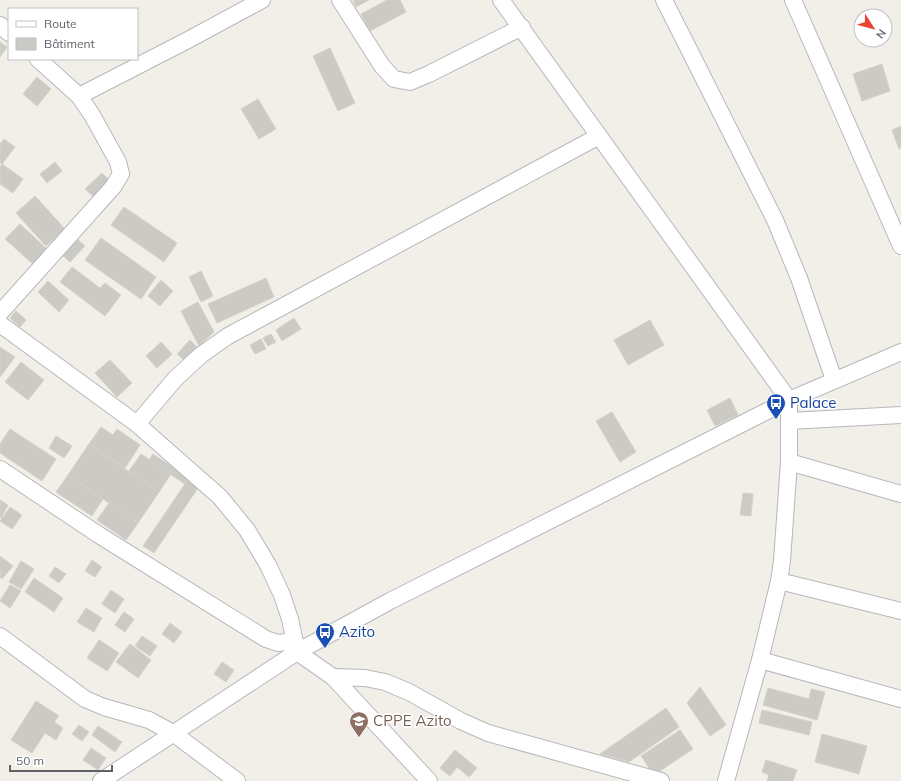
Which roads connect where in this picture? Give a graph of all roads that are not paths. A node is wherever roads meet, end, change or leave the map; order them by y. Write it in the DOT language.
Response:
graph roads {
  1 [pos="262,0"];
  2 [pos="340,0"];
  3 [pos="501,0"];
  4 [pos="664,0"];
  5 [pos="793,0"];
  6 [pos="0,25"];
  7 [pos="522,27"];
  8 [pos="8,32"];
  9 [pos="39,60"];
  10 [pos="78,96"];
  11 [pos="599,136"];
  12 [pos="901,246"];
  13 [pos="0,313"];
  14 [pos="0,324"];
  15 [pos="901,352"];
  16 [pos="834,380"];
  17 [pos="789,400"];
  18 [pos="901,415"];
  19 [pos="789,421"];
  20 [pos="137,424"];
  21 [pos="789,462"];
  22 [pos="0,469"];
  23 [pos="901,494"];
  24 [pos="779,581"];
  25 [pos="901,611"];
  26 [pos="0,636"];
  27 [pos="296,647"];
  28 [pos="760,660"];
  29 [pos="333,677"];
  30 [pos="901,699"];
  31 [pos="173,733"];
  32 [pos="111,778"];
  33 [pos="237,781"];
  34 [pos="429,781"];
  35 [pos="661,781"];
  36 [pos="726,781"];
  1 -- 10 [label="street"];
  2 -- 7 [label="street"];
  3 -- 7 [label="street"];
  4 -- 16 [label="street"];
  5 -- 12 [label="street"];
  6 -- 8 [label="street"];
  7 -- 11 [label="street"];
  9 -- 10 [label="street"];
  10 -- 13 [label="street"];
  11 -- 17 [label="street"];
  11 -- 20 [label="street"];
  14 -- 20 [label="street"];
  15 -- 16 [label="street"];
  16 -- 17 [label="street"];
  17 -- 19 [label="street"];
  17 -- 27 [label="street"];
  18 -- 19 [label="street"];
  19 -- 21 [label="street"];
  20 -- 27 [label="street"];
  21 -- 23 [label="street"];
  21 -- 24 [label="street"];
  22 -- 27 [label="street"];
  24 -- 25 [label="street"];
  24 -- 28 [label="street"];
  26 -- 31 [label="street"];
  27 -- 29 [label="street"];
  27 -- 31 [label="street"];
  28 -- 30 [label="street"];
  28 -- 36 [label="street"];
  29 -- 34 [label="street"];
  29 -- 35 [label="street"];
  31 -- 32 [label="street"];
  31 -- 33 [label="street"];
}
